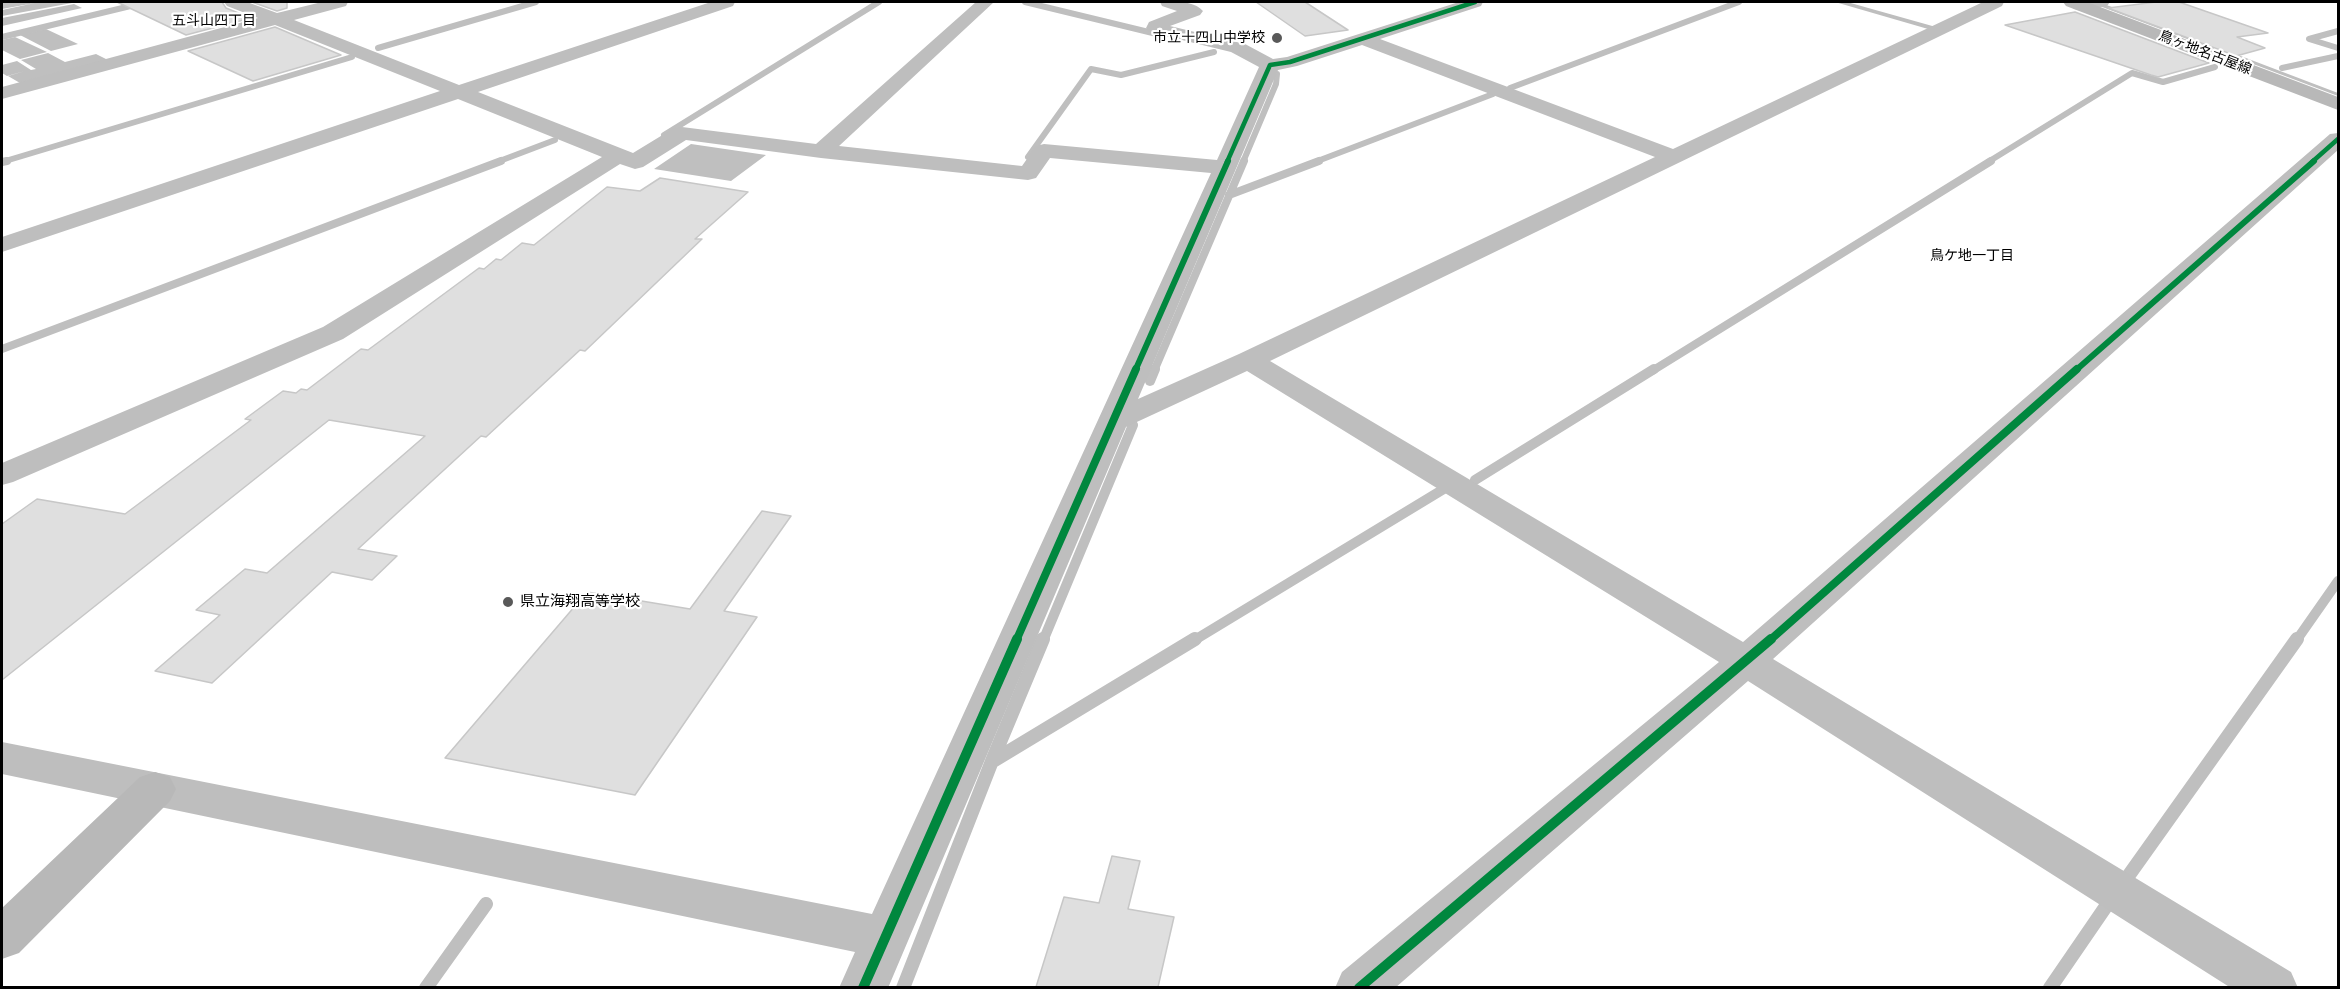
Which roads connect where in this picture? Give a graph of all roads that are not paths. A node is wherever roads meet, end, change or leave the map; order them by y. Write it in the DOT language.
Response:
graph roads {
  1 [pos="233,2"];
  2 [pos="340,2"];
  3 [pos="727,2"];
  4 [pos="985,2"];
  5 [pos="1168,2"];
  6 [pos="1475,2"];
  7 [pos="1839,2"];
  8 [pos="1996,2"];
  9 [pos="2088,3"];
  10 [pos="276,19"];
  11 [pos="1938,29"];
  12 [pos="1363,39"];
  13 [pos="1270,65"];
  14 [pos="457,92"];
  15 [pos="2,93"];
  16 [pos="2338,104"];
  17 [pos="2338,140"];
  18 [pos="821,151"];
  19 [pos="618,156"];
  20 [pos="1672,156"];
  21 [pos="1226,168"];
  22 [pos="2,245"];
  23 [pos="1249,360"];
  24 [pos="1113,421"];
  25 [pos="2,475"];
  26 [pos="1746,662"];
  27 [pos="2,758"];
  28 [pos="155,789"];
  29 [pos="884,937"];
  30 [pos="2,938"];
  31 [pos="863,987"];
  32 [pos="1359,987"];
  33 [pos="2274,987"];
  1 -- 10 [label="street"];
  2 -- 10 [label="street"];
  3 -- 14 [label="street"];
  4 -- 18 [label="street"];
  5 -- 13 [label="street"];
  6 -- 12 [label="street"];
  7 -- 11 [label="lane"];
  8 -- 11 [label="street"];
  9 -- 16 [label="main road, 鳥ヶ地名古屋線"];
  10 -- 14 [label="street"];
  10 -- 15 [label="street"];
  11 -- 20 [label="street"];
  12 -- 13 [label="street"];
  12 -- 20 [label="street"];
  13 -- 21 [label="street"];
  14 -- 19 [label="street"];
  14 -- 22 [label="street"];
  17 -- 26 [label="street"];
  18 -- 19 [label="street"];
  18 -- 21 [label="street"];
  19 -- 25 [label="street"];
  20 -- 23 [label="street"];
  21 -- 24 [label="street"];
  23 -- 24 [label="street"];
  23 -- 26 [label="street"];
  24 -- 29 [label="street"];
  26 -- 32 [label="street"];
  26 -- 33 [label="street"];
  27 -- 28 [label="street"];
  28 -- 29 [label="street"];
  28 -- 30 [label="main road"];
  29 -- 31 [label="street"];
}
